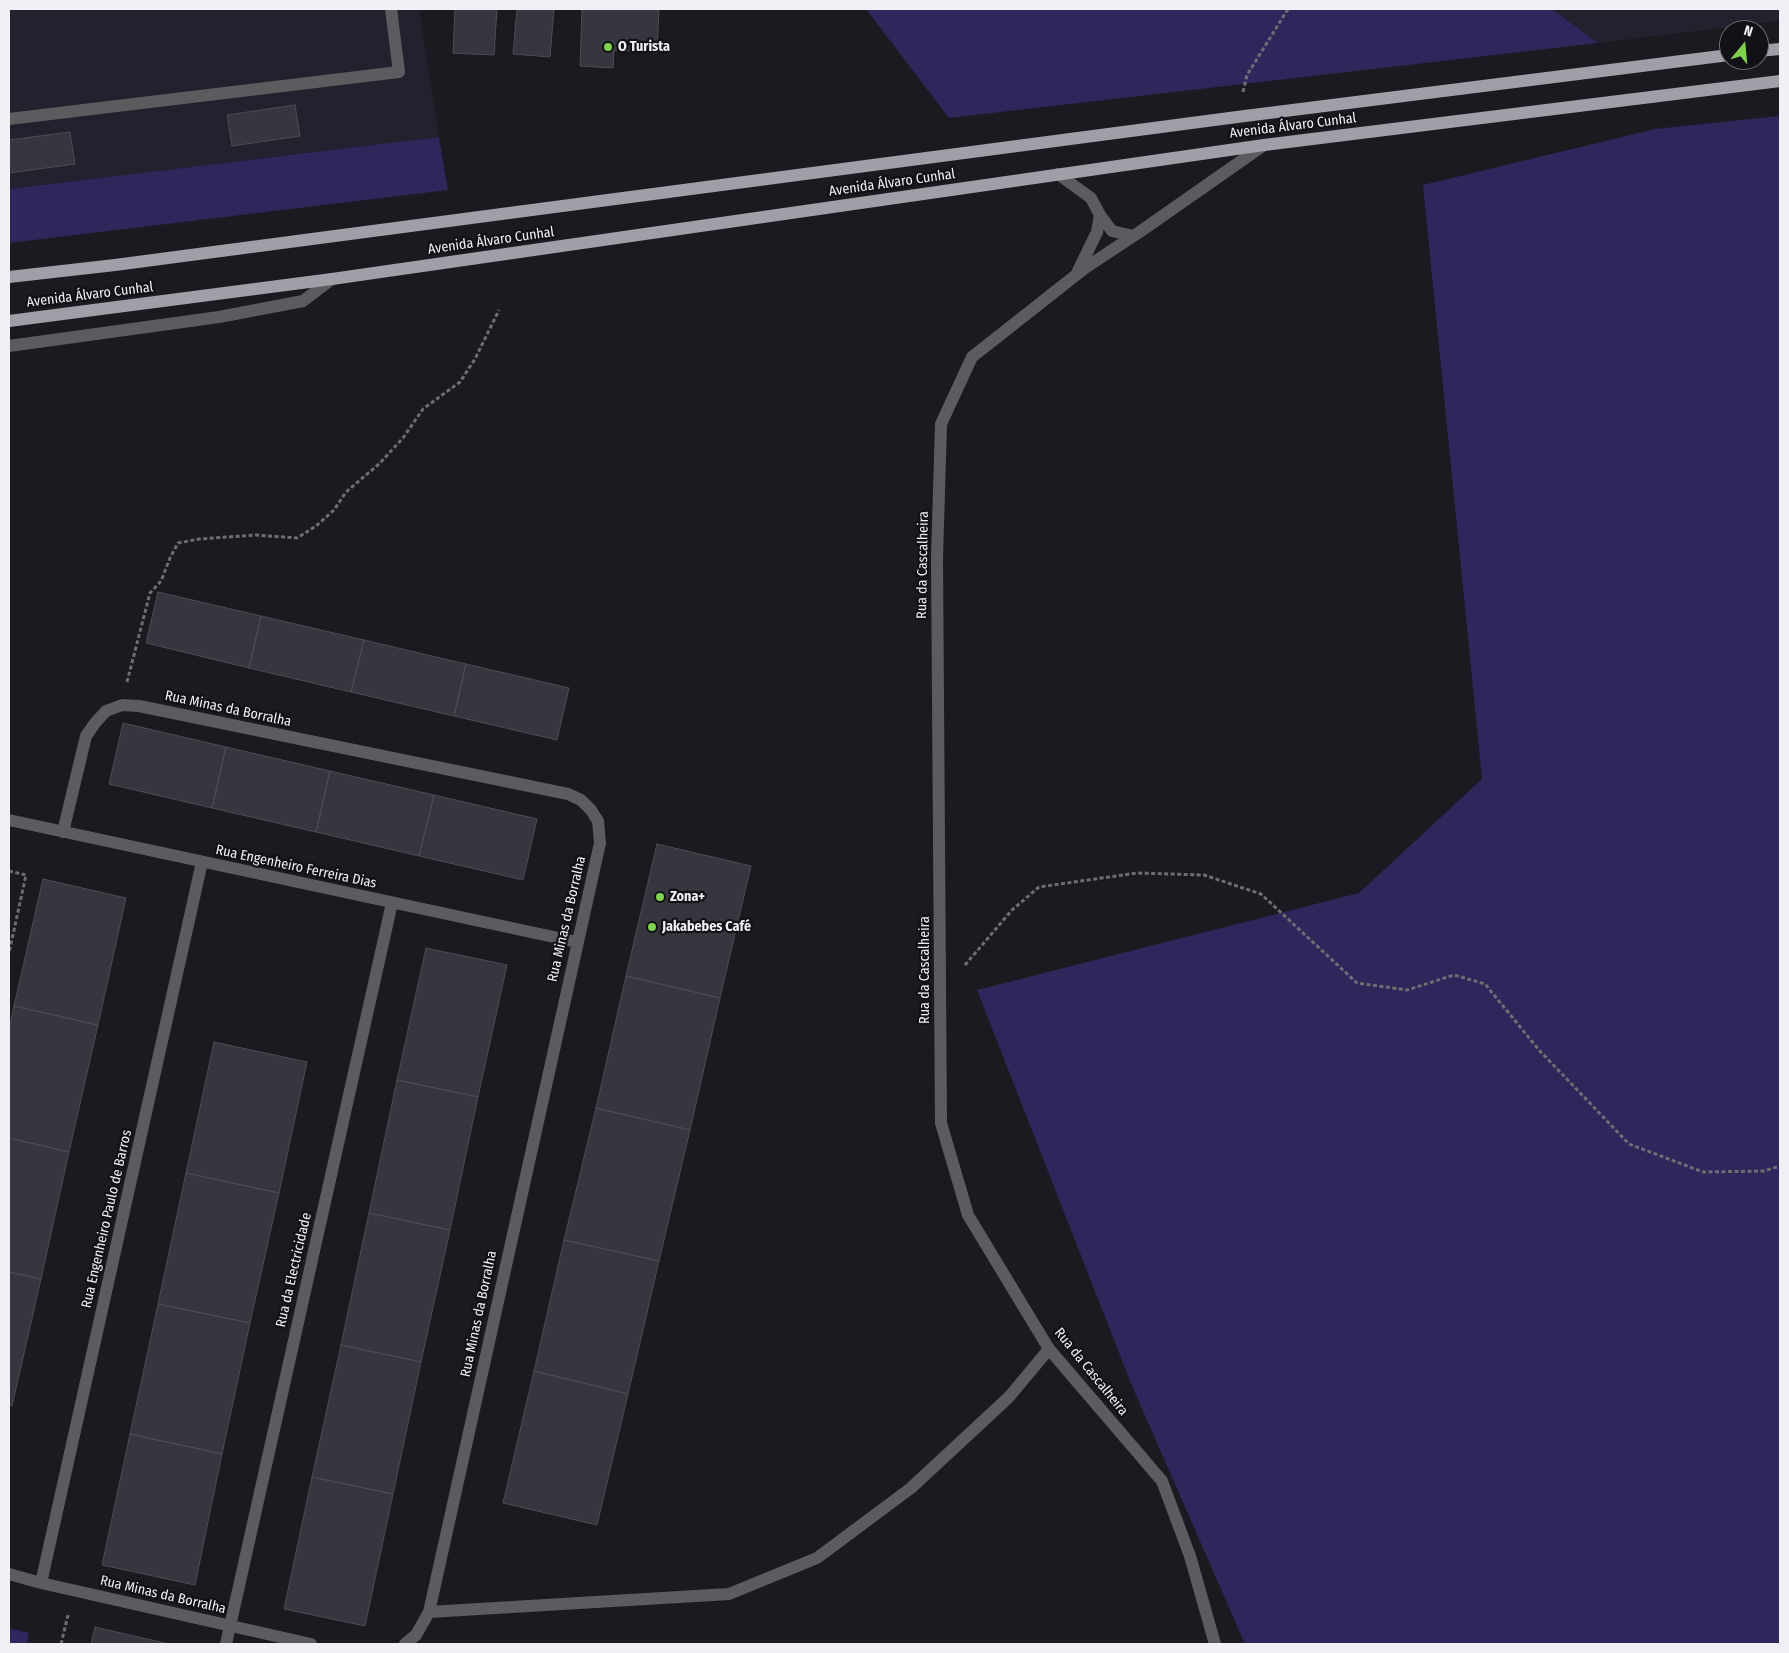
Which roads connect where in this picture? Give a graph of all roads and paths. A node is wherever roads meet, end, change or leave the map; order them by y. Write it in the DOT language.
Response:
graph roads {
  1 [pos="391,9"];
  2 [pos="1288,9"];
  3 [pos="1719,56"];
  4 [pos="1780,75"];
  5 [pos="1780,81"];
  6 [pos="1766,83"];
  7 [pos="1237,117"];
  8 [pos="9,119"];
  9 [pos="1264,145"];
  10 [pos="1058,174"];
  11 [pos="1100,215"];
  12 [pos="1133,236"];
  13 [pos="1075,276"];
  14 [pos="9,277"];
  15 [pos="332,279"];
  16 [pos="500,310"];
  17 [pos="9,321"];
  18 [pos="9,346"];
  19 [pos="122,705"];
  20 [pos="9,820"];
  21 [pos="63,832"];
  22 [pos="202,862"];
  23 [pos="9,871"];
  24 [pos="392,903"];
  25 [pos="577,942"];
  26 [pos="9,953"];
  27 [pos="940,971"];
  28 [pos="1780,1166"];
  29 [pos="1049,1349"];
  30 [pos="9,1574"];
  31 [pos="41,1583"];
  32 [pos="74,1590"];
  33 [pos="429,1612"];
  34 [pos="230,1626"];
  35 [pos="61,1644"];
  36 [pos="226,1644"];
  37 [pos="311,1644"];
  38 [pos="405,1644"];
  39 [pos="1215,1644"];
  1 -- 8 [label="street"];
  2 -- 7 [label="path"];
  3 -- 7 [label="main road, Avenida Álvaro Cunhal"];
  4 -- 6 [label="street"];
  5 -- 6 [label="main road, Avenida Álvaro Cunhal"];
  6 -- 9 [label="main road, Avenida Álvaro Cunhal"];
  7 -- 14 [label="main road, Avenida Álvaro Cunhal"];
  9 -- 10 [label="main road, Avenida Álvaro Cunhal"];
  9 -- 12 [label="street, Rua da Cascalheira"];
  10 -- 11 [label="street"];
  10 -- 15 [label="main road, Avenida Álvaro Cunhal"];
  11 -- 12 [label="street"];
  11 -- 13 [label="street"];
  12 -- 13 [label="street, Rua da Cascalheira"];
  13 -- 27 [label="street, Rua da Cascalheira"];
  15 -- 17 [label="main road, Avenida Álvaro Cunhal"];
  15 -- 18 [label="street"];
  16 -- 19 [label="path"];
  19 -- 21 [label="street"];
  19 -- 25 [label="street, Rua Minas da Borralha"];
  20 -- 21 [label="street, Rua Engenheiro Ferreira Dias"];
  21 -- 22 [label="street, Rua Engenheiro Ferreira Dias"];
  22 -- 24 [label="street, Rua Engenheiro Ferreira Dias"];
  22 -- 31 [label="street, Rua Engenheiro Paulo de Barros"];
  23 -- 26 [label="path"];
  24 -- 25 [label="street, Rua Engenheiro Ferreira Dias"];
  24 -- 34 [label="street, Rua da Electricidade"];
  25 -- 33 [label="street, Rua Minas da Borralha"];
  27 -- 28 [label="path"];
  27 -- 29 [label="street, Rua da Cascalheira"];
  29 -- 33 [label="street"];
  29 -- 39 [label="street, Rua da Cascalheira"];
  30 -- 31 [label="street, Rua Minas da Borralha"];
  31 -- 32 [label="street, Rua Minas da Borralha"];
  32 -- 34 [label="street, Rua Minas da Borralha"];
  32 -- 35 [label="path"];
  33 -- 38 [label="street, Rua Minas da Borralha"];
  34 -- 36 [label="street, Rua da Electricidade"];
  34 -- 37 [label="street, Rua Minas da Borralha"];
}
